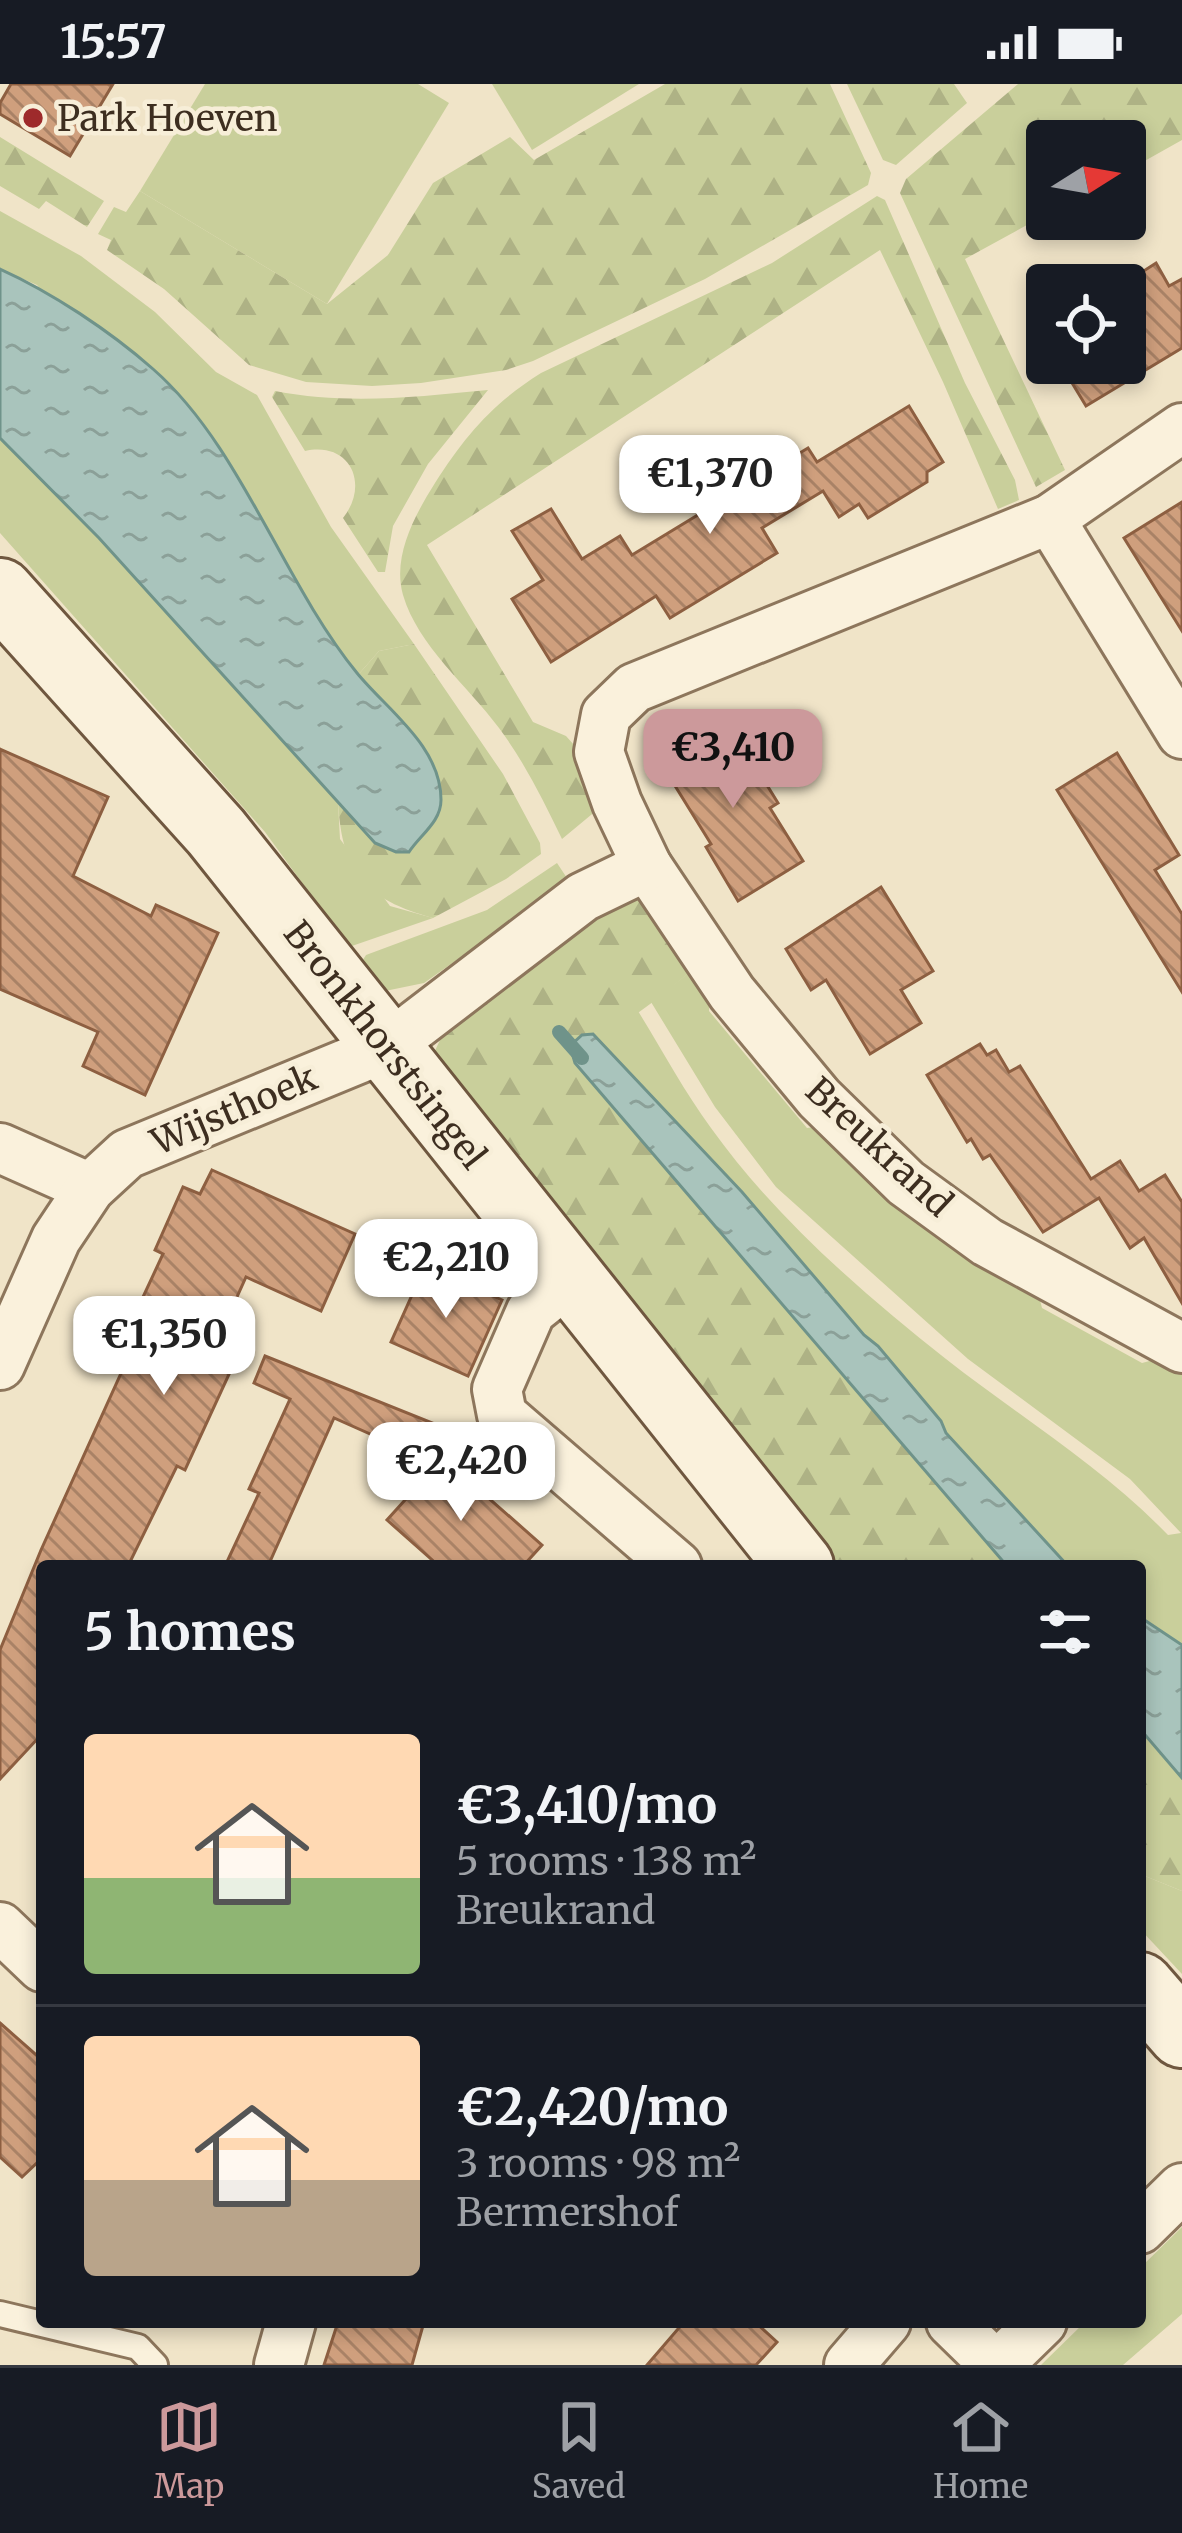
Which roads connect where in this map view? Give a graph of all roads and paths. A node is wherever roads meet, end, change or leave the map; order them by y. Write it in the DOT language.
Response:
graph roads {
  1 [pos="1182,428"];
  2 [pos="1050,519"];
  3 [pos="0,592"];
  4 [pos="1182,734"];
  5 [pos="647,866"];
  6 [pos="387,1046"];
  7 [pos="0,1148"];
  8 [pos="90,1188"];
  9 [pos="570,1280"];
  10 [pos="1182,1348"];
  11 [pos="0,1365"];
  12 [pos="670,1560"];
  13 [pos="795,1560"];
  14 [pos="0,1927"];
  15 [pos="36,1960"];
  16 [pos="1146,1992"];
  17 [pos="1182,2034"];
  18 [pos="1182,2188"];
  19 [pos="1146,2222"];
  20 [pos="0,2314"];
  21 [pos="36,2323"];
  22 [pos="59,2328"];
  23 [pos="290,2328"];
  24 [pos="881,2328"];
  25 [pos="957,2328"];
  26 [pos="1036,2328"];
  27 [pos="155,2365"];
  28 [pos="279,2365"];
  29 [pos="849,2365"];
  30 [pos="996,2365"];
  1 -- 2 [label="street, Breukrand"];
  2 -- 4 [label="street"];
  2 -- 5 [label="street, Breukrand"];
  3 -- 6 [label="street, Bronkhorstsingel"];
  5 -- 6 [label="street"];
  5 -- 10 [label="street, Breukrand"];
  6 -- 8 [label="street, Wijsthoek"];
  6 -- 9 [label="street, Bronkhorstsingel"];
  7 -- 8 [label="street"];
  8 -- 11 [label="street, Wijsthoek"];
  9 -- 12 [label="street"];
  9 -- 13 [label="street, Bronkhorstsingel"];
  14 -- 15 [label="street"];
  16 -- 17 [label="street"];
  18 -- 19 [label="street"];
  20 -- 21 [label="lane"];
  22 -- 27 [label="lane"];
  23 -- 28 [label="street"];
  24 -- 29 [label="street"];
  25 -- 30 [label="street"];
  26 -- 30 [label="street"];
}
